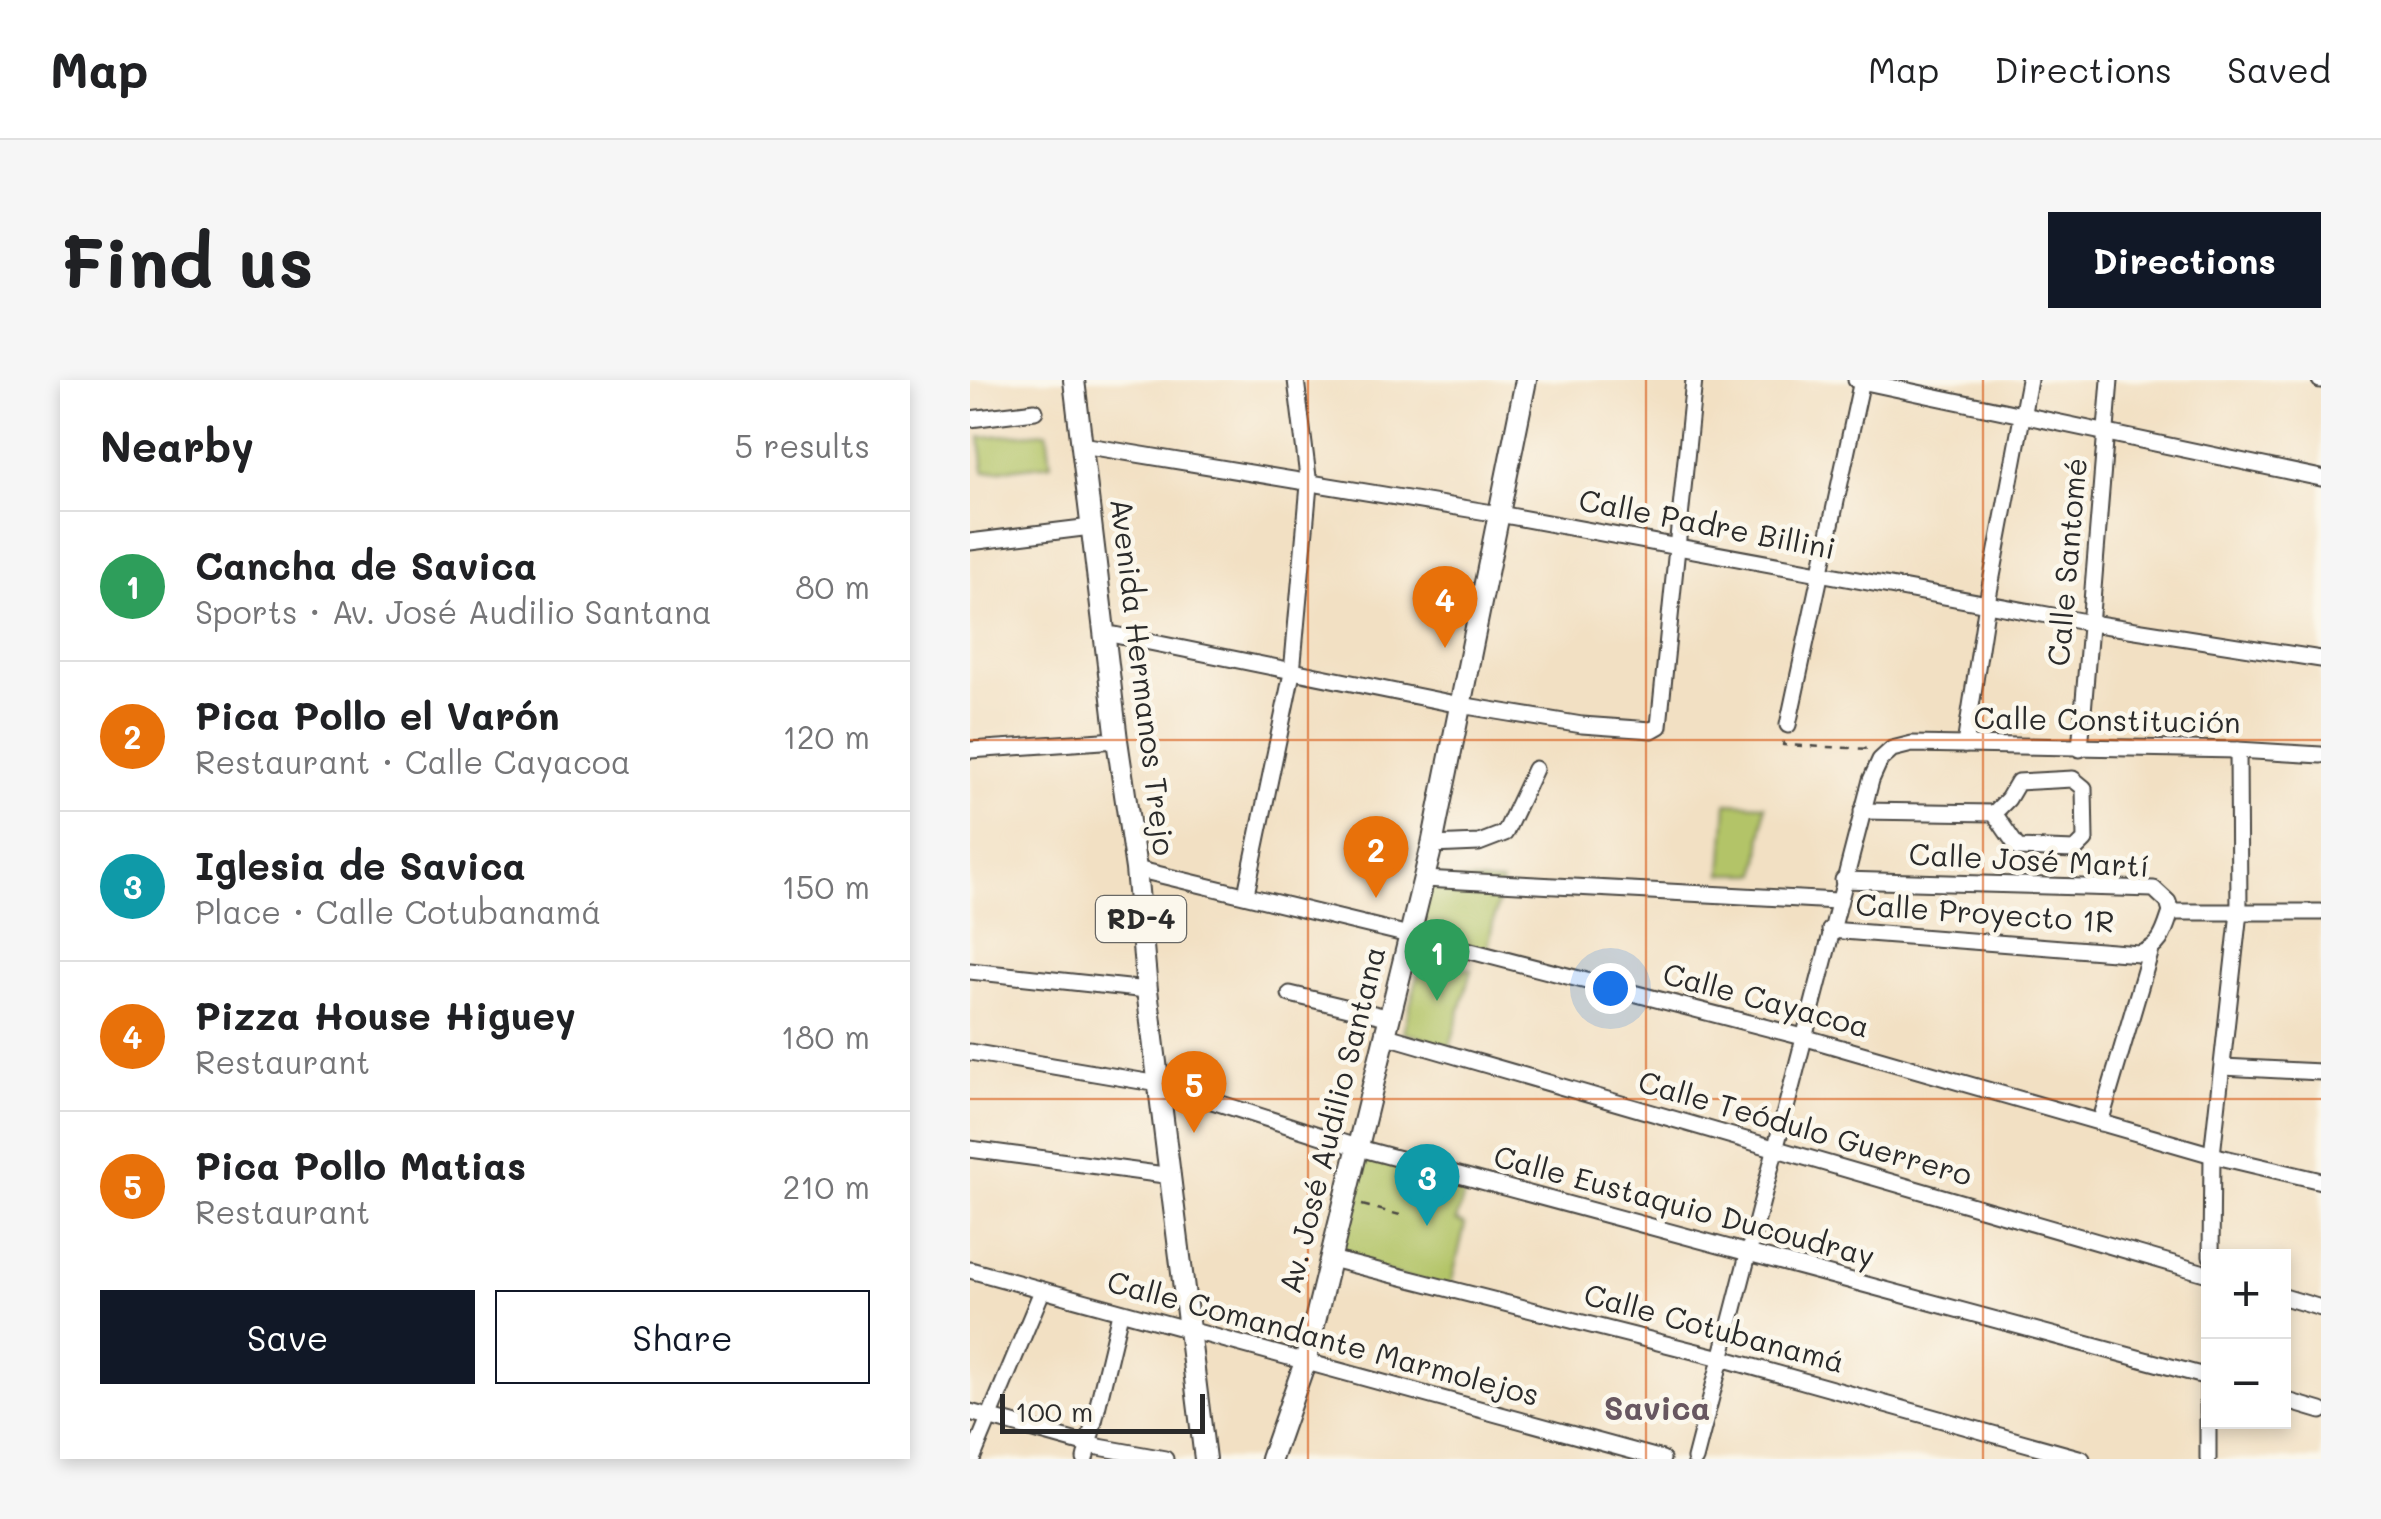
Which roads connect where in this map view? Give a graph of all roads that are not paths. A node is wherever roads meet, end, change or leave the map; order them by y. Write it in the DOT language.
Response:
graph roads {
  1 [pos="1074,380"];
  2 [pos="1296,380"];
  3 [pos="1526,380"];
  4 [pos="1694,380"];
  5 [pos="1860,380"];
  6 [pos="2029,380"];
  7 [pos="2110,380"];
  8 [pos="1035,411"];
  9 [pos="2023,416"];
  10 [pos="970,419"];
  11 [pos="2106,436"];
  12 [pos="1082,444"];
  13 [pos="2321,478"];
  14 [pos="1309,485"];
  15 [pos="1500,514"];
  16 [pos="1091,526"];
  17 [pos="970,542"];
  18 [pos="1678,549"];
  19 [pos="1820,574"];
  20 [pos="1987,603"];
  21 [pos="2092,623"];
  22 [pos="1106,636"];
  23 [pos="2321,659"];
  24 [pos="1292,673"];
  25 [pos="1460,705"];
  26 [pos="1788,725"];
  27 [pos="1117,740"];
  28 [pos="1965,745"];
  29 [pos="2077,749"];
  30 [pos="970,750"];
  31 [pos="2238,750"];
  32 [pos="2321,755"];
  33 [pos="1535,769"];
  34 [pos="2073,779"];
  35 [pos="1862,811"];
  36 [pos="1994,813"];
  37 [pos="1432,845"];
  38 [pos="1136,869"];
  39 [pos="1424,879"];
  40 [pos="1843,880"];
  41 [pos="1246,894"];
  42 [pos="1838,901"];
  43 [pos="2171,912"];
  44 [pos="2239,912"];
  45 [pos="2321,912"];
  46 [pos="1830,930"];
  47 [pos="1409,936"];
  48 [pos="2151,950"];
  49 [pos="970,971"];
  50 [pos="1147,990"];
  51 [pos="1290,994"];
  52 [pos="1389,1027"];
  53 [pos="1803,1038"];
  54 [pos="970,1052"];
  55 [pos="2223,1067"];
  56 [pos="2321,1072"];
  57 [pos="1160,1084"];
  58 [pos="2100,1123"];
  59 [pos="1360,1148"];
  60 [pos="1774,1148"];
  61 [pos="970,1149"];
  62 [pos="2212,1155"];
  63 [pos="1172,1176"];
  64 [pos="2321,1180"];
  65 [pos="2210,1249"];
  66 [pos="1748,1254"];
  67 [pos="1331,1259"];
  68 [pos="970,1270"];
  69 [pos="2201,1272"];
  70 [pos="1042,1291"];
  71 [pos="2291,1298"];
  72 [pos="2321,1308"];
  73 [pos="1120,1312"];
  74 [pos="1192,1330"];
  75 [pos="1721,1358"];
  76 [pos="1305,1362"];
  77 [pos="2201,1375"];
  78 [pos="2291,1402"];
  79 [pos="2321,1411"];
  80 [pos="970,1412"];
  81 [pos="990,1418"];
  82 [pos="2208,1429"];
  83 [pos="1087,1452"];
  84 [pos="972,1459"];
  85 [pos="1165,1459"];
  86 [pos="1206,1459"];
  87 [pos="1271,1459"];
  88 [pos="1662,1459"];
  89 [pos="1695,1459"];
  90 [pos="2082,1459"];
  91 [pos="2208,1459"];
  1 -- 12 [label="main road, Avenida Hermanos Trejo / RD-4"];
  2 -- 14 [label="street"];
  3 -- 15 [label="main road, Av. José Audilio Santana"];
  4 -- 18 [label="street"];
  5 -- 9 [label="street"];
  5 -- 19 [label="street"];
  6 -- 9 [label="street"];
  7 -- 11 [label="street, Calle Santomé"];
  8 -- 10 [label="street"];
  9 -- 11 [label="street"];
  9 -- 20 [label="street"];
  11 -- 13 [label="street"];
  11 -- 21 [label="street, Calle Santomé"];
  12 -- 14 [label="street, Calle Padre Billini"];
  12 -- 16 [label="main road, Avenida Hermanos Trejo / RD-4"];
  14 -- 15 [label="street, Calle Padre Billini"];
  14 -- 24 [label="street"];
  15 -- 18 [label="street, Calle Padre Billini"];
  15 -- 25 [label="main road, Av. José Audilio Santana"];
  16 -- 17 [label="street"];
  16 -- 22 [label="main road, Avenida Hermanos Trejo / RD-4"];
  18 -- 19 [label="street, Calle Padre Billini"];
  18 -- 25 [label="street"];
  19 -- 20 [label="street, Calle Padre Billini"];
  19 -- 26 [label="street"];
  20 -- 21 [label="street, Calle Padre Billini"];
  20 -- 28 [label="street"];
  21 -- 23 [label="street, Calle Padre Billini"];
  21 -- 29 [label="street, Calle Santomé"];
  22 -- 24 [label="street"];
  22 -- 27 [label="main road, Avenida Hermanos Trejo / RD-4"];
  24 -- 25 [label="street"];
  24 -- 41 [label="street"];
  25 -- 37 [label="main road, Av. José Audilio Santana"];
  27 -- 30 [label="street"];
  27 -- 38 [label="main road, Avenida Hermanos Trejo / RD-4"];
  28 -- 29 [label="street, Calle Constitución"];
  28 -- 35 [label="street, Calle Constitución"];
  29 -- 31 [label="street, Calle Constitución"];
  29 -- 34 [label="street, Calle Santomé"];
  31 -- 32 [label="street, Calle Constitución"];
  31 -- 44 [label="street"];
  33 -- 37 [label="street"];
  34 -- 36 [label="street"];
  34 -- 36 [label="street"];
  35 -- 36 [label="street"];
  35 -- 40 [label="street"];
  37 -- 39 [label="main road, Av. José Audilio Santana"];
  38 -- 41 [label="street, Calle Cayacoa"];
  38 -- 50 [label="main road, Avenida Hermanos Trejo / RD-4"];
  39 -- 42 [label="street"];
  39 -- 47 [label="main road, Av. José Audilio Santana"];
  40 -- 42 [label="street"];
  40 -- 43 [label="street, Calle José Martí"];
  41 -- 47 [label="street, Calle Cayacoa"];
  42 -- 46 [label="street"];
  43 -- 44 [label="street, Calle José Martí"];
  43 -- 48 [label="street, Calle Proyecto 1R"];
  44 -- 45 [label="street, Calle José Martí"];
  44 -- 55 [label="street"];
  46 -- 48 [label="street, Calle Proyecto 1R"];
  46 -- 53 [label="street"];
  47 -- 52 [label="main road, Av. José Audilio Santana"];
  47 -- 53 [label="street, Calle Cayacoa"];
  48 -- 58 [label="street"];
  49 -- 50 [label="street"];
  50 -- 57 [label="main road, Avenida Hermanos Trejo / RD-4"];
  51 -- 52 [label="street, Calle Teódulo Guerrero"];
  52 -- 59 [label="main road, Av. José Audilio Santana"];
  52 -- 60 [label="street, Calle Teódulo Guerrero"];
  53 -- 58 [label="street, Calle Cayacoa"];
  53 -- 60 [label="street"];
  54 -- 57 [label="street, Calle Eustaquio Ducoudray"];
  55 -- 56 [label="street"];
  55 -- 62 [label="street"];
  57 -- 59 [label="street, Calle Eustaquio Ducoudray"];
  57 -- 63 [label="main road, Avenida Hermanos Trejo / RD-4"];
  58 -- 62 [label="street, Calle Cayacoa"];
  59 -- 66 [label="street, Calle Eustaquio Ducoudray"];
  59 -- 67 [label="main road, Av. José Audilio Santana"];
  60 -- 66 [label="street"];
  60 -- 69 [label="street, Calle Teódulo Guerrero"];
  61 -- 63 [label="street"];
  62 -- 64 [label="street, Calle Cayacoa"];
  62 -- 65 [label="street"];
  63 -- 74 [label="main road, Avenida Hermanos Trejo / RD-4"];
  66 -- 75 [label="street"];
  66 -- 77 [label="street, Calle Eustaquio Ducoudray"];
  67 -- 75 [label="street, Calle Cotubanamá"];
  67 -- 76 [label="main road, Av. José Audilio Santana"];
  68 -- 70 [label="street, Calle Comandante Marmolejos"];
  70 -- 73 [label="street, Calle Comandante Marmolejos"];
  70 -- 81 [label="street"];
  71 -- 72 [label="street"];
  73 -- 74 [label="street, Calle Comandante Marmolejos"];
  73 -- 83 [label="street"];
  74 -- 76 [label="street, Calle Comandante Marmolejos"];
  74 -- 86 [label="main road, Avenida Hermanos Trejo / RD-4"];
  75 -- 89 [label="street"];
  75 -- 90 [label="street, Calle Cotubanamá"];
  76 -- 87 [label="main road, Av. José Audilio Santana"];
  76 -- 88 [label="street, Calle Comandante Marmolejos"];
  78 -- 79 [label="street"];
  80 -- 81 [label="street"];
  81 -- 83 [label="street"];
  81 -- 84 [label="street"];
  82 -- 91 [label="street"];
  83 -- 85 [label="street"];
}
